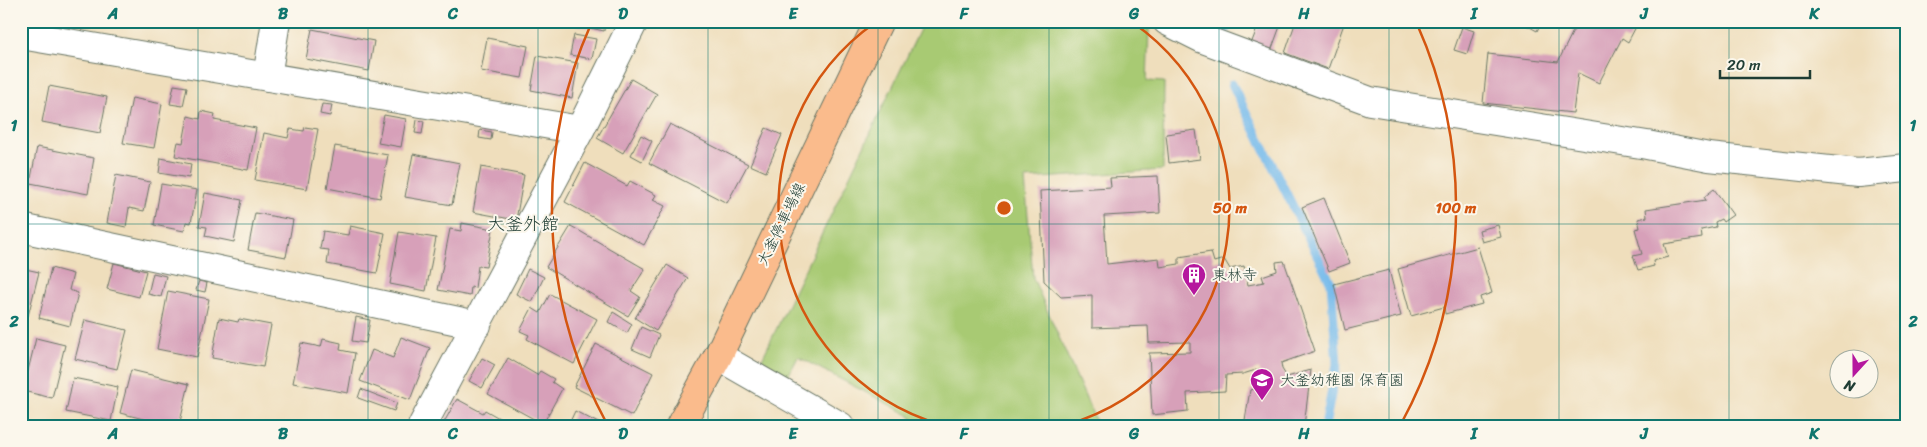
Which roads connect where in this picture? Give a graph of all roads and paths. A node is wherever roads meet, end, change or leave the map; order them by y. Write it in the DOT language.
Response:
graph roads {
  1 [pos="276,21"];
  2 [pos="634,21"];
  3 [pos="879,21"];
  4 [pos="1167,21"];
  5 [pos="1206,30"];
  6 [pos="21,35"];
  7 [pos="267,77"];
  8 [pos="580,130"];
  9 [pos="1906,168"];
  10 [pos="21,228"];
  11 [pos="477,325"];
  12 [pos="718,356"];
  13 [pos="422,426"];
  14 [pos="680,426"];
  15 [pos="840,426"];
  1 -- 7 [label="street"];
  2 -- 8 [label="street"];
  3 -- 12 [label="main road, 大釜停車場線"];
  4 -- 5 [label="street"];
  5 -- 9 [label="street"];
  6 -- 7 [label="street"];
  7 -- 8 [label="street"];
  8 -- 11 [label="street"];
  10 -- 11 [label="street"];
  11 -- 13 [label="street"];
  12 -- 14 [label="main road, 大釜停車場線"];
  12 -- 15 [label="street"];
}
